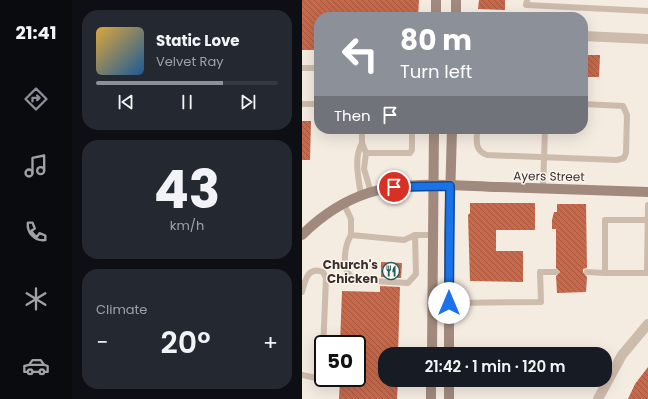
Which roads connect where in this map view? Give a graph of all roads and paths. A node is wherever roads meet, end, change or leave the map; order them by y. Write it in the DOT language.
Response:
graph roads {
  1 [pos="436,0"];
  2 [pos="456,0"];
  3 [pos="527,0"];
  4 [pos="648,11"];
  5 [pos="436,12"];
  6 [pos="456,12"];
  7 [pos="588,36"];
  8 [pos="648,39"];
  9 [pos="302,68"];
  10 [pos="314,68"];
  11 [pos="302,104"];
  12 [pos="314,104"];
  13 [pos="588,104"];
  14 [pos="362,134"];
  15 [pos="412,134"];
  16 [pos="434,134"];
  17 [pos="452,134"];
  18 [pos="477,134"];
  19 [pos="545,134"];
  20 [pos="362,143"];
  21 [pos="366,153"];
  22 [pos="545,157"];
  23 [pos="433,186"];
  24 [pos="450,186"];
  25 [pos="543,189"];
  26 [pos="371,192"];
  27 [pos="648,192"];
  28 [pos="362,196"];
  29 [pos="344,204"];
  30 [pos="648,205"];
  31 [pos="648,220"];
  32 [pos="302,235"];
  33 [pos="351,235"];
  34 [pos="415,235"];
  35 [pos="433,235"];
  36 [pos="556,272"];
  37 [pos="587,272"];
  38 [pos="605,273"];
  39 [pos="302,292"];
  40 [pos="449,303"];
  41 [pos="648,324"];
  42 [pos="432,347"];
  43 [pos="449,347"];
  44 [pos="302,375"];
  45 [pos="431,387"];
  46 [pos="449,387"];
  47 [pos="431,399"];
  48 [pos="449,399"];
  49 [pos="598,399"];
  1 -- 5 [label="main road"];
  2 -- 6 [label="main road"];
  3 -- 4 [label="lane"];
  7 -- 8 [label="street"];
  9 -- 10 [label="lane"];
  11 -- 12 [label="lane"];
  13 -- 22 [label="lane"];
  14 -- 20 [label="lane"];
  15 -- 21 [label="lane"];
  16 -- 23 [label="main road"];
  17 -- 24 [label="main road"];
  18 -- 22 [label="lane"];
  19 -- 22 [label="lane"];
  20 -- 21 [label="lane"];
  20 -- 28 [label="lane"];
  21 -- 26 [label="lane"];
  22 -- 25 [label="lane"];
  23 -- 24 [label="main road, Ayers Street"];
  23 -- 26 [label="main road, Ayers Street"];
  23 -- 35 [label="main road"];
  24 -- 25 [label="main road, Ayers Street"];
  24 -- 40 [label="main road"];
  25 -- 27 [label="main road, Ayers Street"];
  26 -- 28 [label="main road, Ayers Street"];
  28 -- 29 [label="main road, Ayers Street"];
  29 -- 32 [label="main road, Ayers Street"];
  29 -- 33 [label="lane"];
  30 -- 31 [label="lane"];
  31 -- 38 [label="lane"];
  31 -- 38 [label="lane"];
  33 -- 34 [label="lane"];
  33 -- 34 [label="lane"];
  34 -- 35 [label="lane"];
  35 -- 42 [label="main road"];
  36 -- 40 [label="lane"];
  37 -- 38 [label="lane"];
  39 -- 44 [label="lane"];
  40 -- 43 [label="main road"];
  41 -- 49 [label="street"];
  45 -- 47 [label="main road"];
  46 -- 48 [label="main road"];
}
